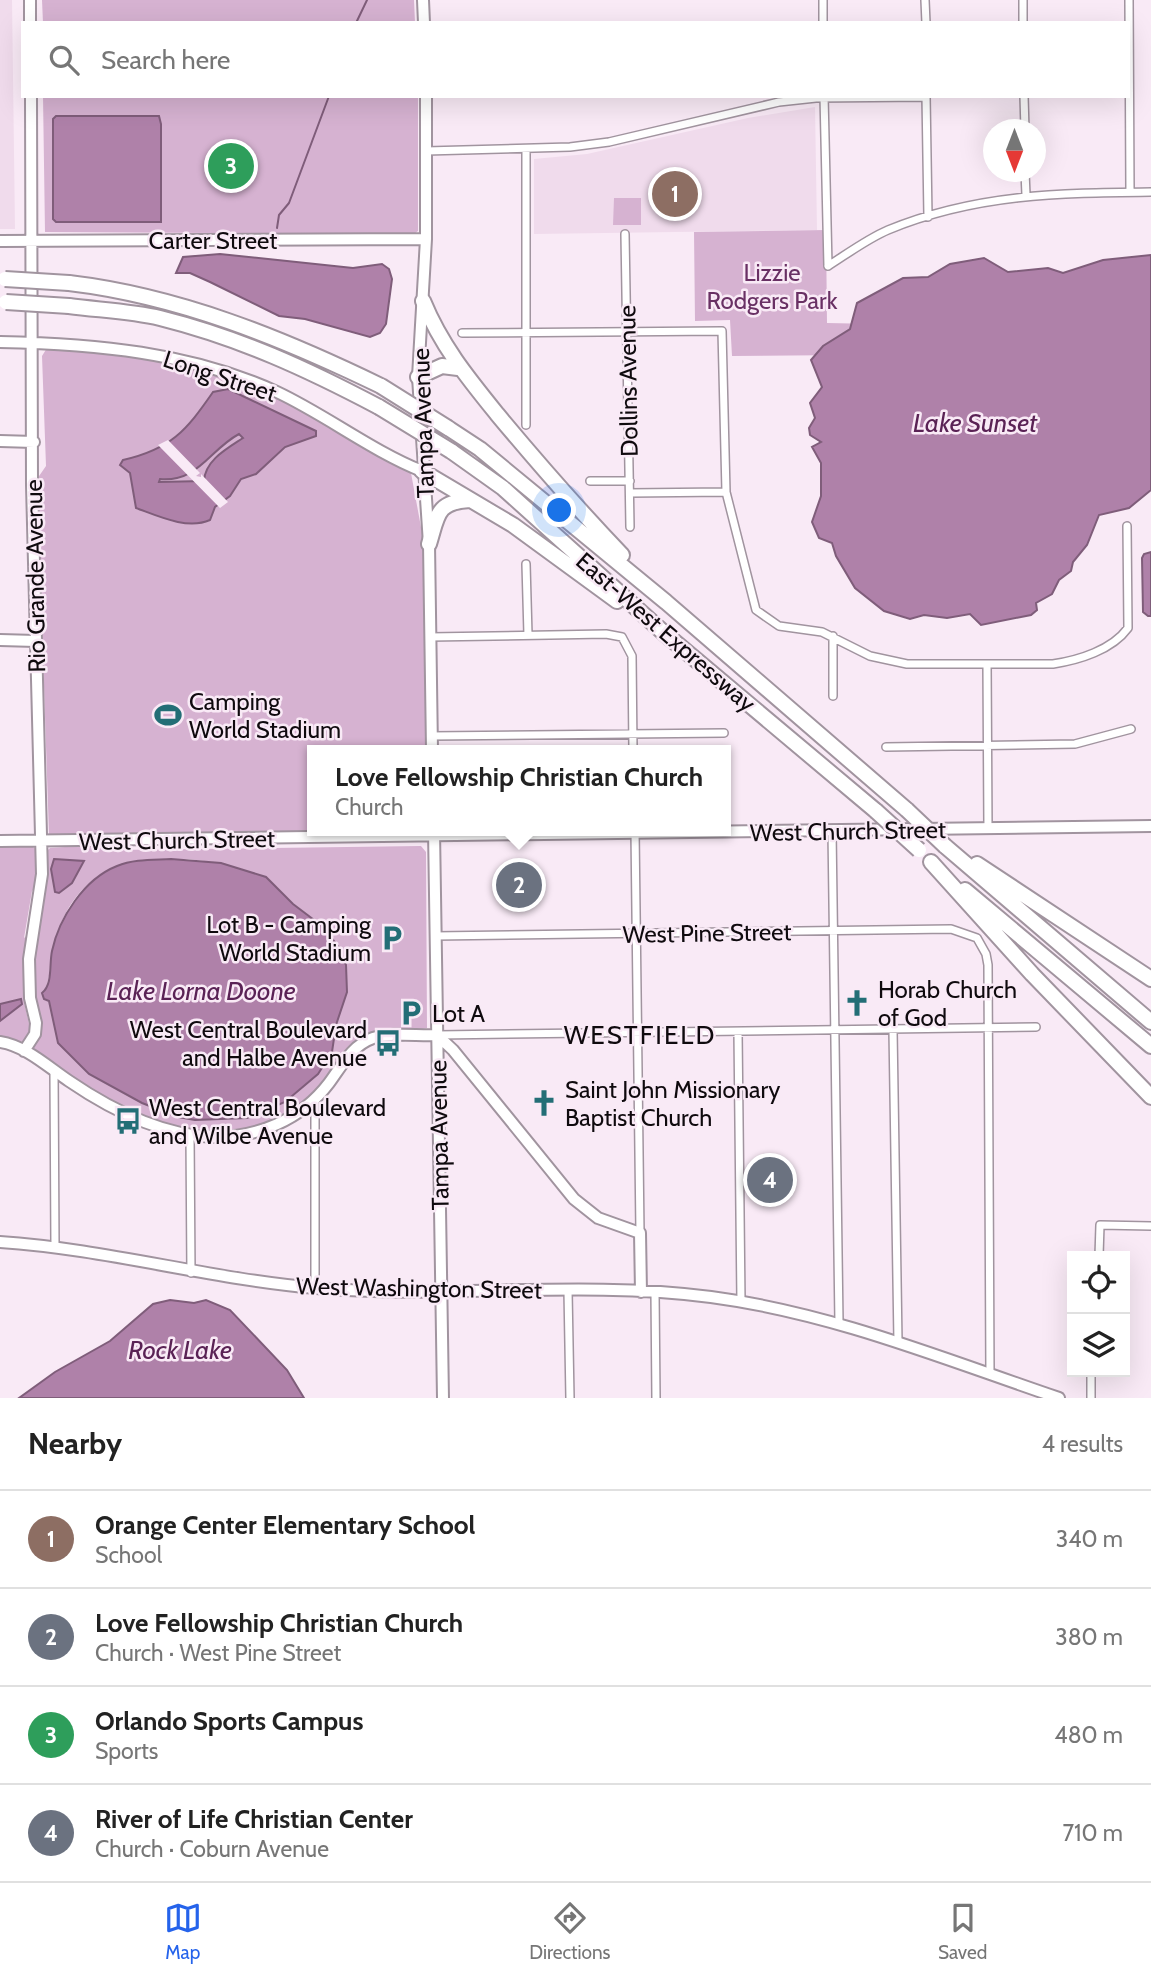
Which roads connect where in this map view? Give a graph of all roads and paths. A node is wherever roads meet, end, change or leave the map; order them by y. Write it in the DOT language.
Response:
graph roads {
  1 [pos="30,0"];
  2 [pos="423,0"];
  3 [pos="823,0"];
  4 [pos="925,0"];
  5 [pos="1023,0"];
  6 [pos="1129,0"];
  7 [pos="30,21"];
  8 [pos="424,21"];
  9 [pos="823,21"];
  10 [pos="926,21"];
  11 [pos="1023,21"];
  12 [pos="1129,21"];
  13 [pos="31,98"];
  14 [pos="426,98"];
  15 [pos="815,98"];
  16 [pos="824,98"];
  17 [pos="926,98"];
  18 [pos="1024,98"];
  19 [pos="1130,98"];
  20 [pos="1025,119"];
  21 [pos="526,150"];
  22 [pos="426,151"];
  23 [pos="1025,182"];
  24 [pos="1130,192"];
  25 [pos="1151,192"];
  26 [pos="1026,195"];
  27 [pos="928,217"];
  28 [pos="625,234"];
  29 [pos="426,239"];
  30 [pos="0,241"];
  31 [pos="33,241"];
  32 [pos="3,279"];
  33 [pos="423,301"];
  34 [pos="3,302"];
  35 [pos="462,333"];
  36 [pos="526,333"];
  37 [pos="627,333"];
  38 [pos="0,342"];
  39 [pos="34,343"];
  40 [pos="458,368"];
  41 [pos="418,377"];
  42 [pos="526,425"];
  43 [pos="0,441"];
  44 [pos="34,442"];
  45 [pos="422,471"];
  46 [pos="590,481"];
  47 [pos="630,481"];
  48 [pos="726,492"];
  49 [pos="630,493"];
  50 [pos="471,500"];
  51 [pos="1127,526"];
  52 [pos="630,527"];
  53 [pos="429,544"];
  54 [pos="527,564"];
  55 [pos="666,602"];
  56 [pos="664,633"];
  57 [pos="528,635"];
  58 [pos="833,636"];
  59 [pos="430,637"];
  60 [pos="0,640"];
  61 [pos="36,641"];
  62 [pos="987,664"];
  63 [pos="833,696"];
  64 [pos="1131,729"];
  65 [pos="723,733"];
  66 [pos="633,734"];
  67 [pos="431,736"];
  68 [pos="432,745"];
  69 [pos="633,745"];
  70 [pos="987,746"];
  71 [pos="886,747"];
  72 [pos="1151,826"];
  73 [pos="988,829"];
  74 [pos="832,831"];
  75 [pos="731,832"];
  76 [pos="307,836"];
  77 [pos="434,836"];
  78 [pos="635,836"];
  79 [pos="0,841"];
  80 [pos="40,841"];
  81 [pos="945,846"];
  82 [pos="931,862"];
  83 [pos="834,931"];
  84 [pos="636,934"];
  85 [pos="435,936"];
  86 [pos="1151,979"];
  87 [pos="1151,1022"];
  88 [pos="988,1027"];
  89 [pos="1035,1027"];
  90 [pos="893,1030"];
  91 [pos="836,1031"];
  92 [pos="738,1032"];
  93 [pos="638,1033"];
  94 [pos="437,1035"];
  95 [pos="0,1042"];
  96 [pos="1151,1046"];
  97 [pos="24,1051"];
  98 [pos="54,1071"];
  99 [pos="1151,1097"];
  100 [pos="315,1099"];
  101 [pos="190,1135"];
  102 [pos="1151,1226"];
  103 [pos="640,1233"];
  104 [pos="0,1242"];
  105 [pos="55,1248"];
  106 [pos="1099,1251"];
  107 [pos="191,1273"];
  108 [pos="316,1288"];
  109 [pos="568,1291"];
  110 [pos="641,1292"];
  111 [pos="441,1293"];
  112 [pos="655,1293"];
  113 [pos="741,1302"];
  114 [pos="839,1323"];
  115 [pos="898,1342"];
  116 [pos="990,1374"];
  117 [pos="1091,1377"];
  118 [pos="1036,1394"];
  119 [pos="443,1398"];
  120 [pos="570,1398"];
  121 [pos="656,1398"];
  122 [pos="1059,1398"];
  123 [pos="1091,1398"];
  1 -- 7 [label="street"];
  2 -- 8 [label="street"];
  3 -- 9 [label="street"];
  4 -- 10 [label="street"];
  5 -- 11 [label="street"];
  6 -- 12 [label="street"];
  13 -- 31 [label="street, Rio Grande Avenue"];
  14 -- 22 [label="street, Tampa Avenue"];
  15 -- 21 [label="street"];
  16 -- 27 [label="street"];
  17 -- 27 [label="street"];
  18 -- 20 [label="street"];
  19 -- 24 [label="street"];
  21 -- 22 [label="street"];
  21 -- 36 [label="street"];
  22 -- 29 [label="street, Tampa Avenue"];
  23 -- 26 [label="street"];
  24 -- 25 [label="street"];
  24 -- 26 [label="street"];
  26 -- 27 [label="street"];
  28 -- 37 [label="street, Dollins Avenue"];
  29 -- 31 [label="street, Carter Street"];
  29 -- 33 [label="street, Tampa Avenue"];
  30 -- 31 [label="street, Carter Street"];
  31 -- 39 [label="street, Rio Grande Avenue"];
  32 -- 55 [label="highway, East-West Expressway, bridge"];
  33 -- 40 [label="highway"];
  33 -- 41 [label="street, Tampa Avenue"];
  34 -- 56 [label="highway, East-West Expressway, bridge"];
  35 -- 36 [label="street"];
  36 -- 37 [label="street"];
  36 -- 42 [label="street"];
  37 -- 47 [label="street, Dollins Avenue"];
  37 -- 48 [label="street"];
  38 -- 39 [label="street, Long Street"];
  39 -- 44 [label="street, Rio Grande Avenue"];
  39 -- 45 [label="street, Long Street"];
  40 -- 41 [label="highway"];
  40 -- 55 [label="highway"];
  41 -- 45 [label="street, Tampa Avenue"];
  43 -- 44 [label="street"];
  44 -- 61 [label="street, Rio Grande Avenue"];
  45 -- 50 [label="highway"];
  45 -- 53 [label="street, Tampa Avenue"];
  46 -- 47 [label="street"];
  47 -- 49 [label="street, Dollins Avenue"];
  48 -- 49 [label="street"];
  48 -- 58 [label="street"];
  49 -- 52 [label="street, Dollins Avenue"];
  50 -- 53 [label="highway"];
  50 -- 56 [label="highway"];
  51 -- 62 [label="street"];
  53 -- 59 [label="street, Tampa Avenue"];
  54 -- 57 [label="street"];
  55 -- 81 [label="highway, East-West Expressway, bridge"];
  56 -- 82 [label="highway, East-West Expressway, bridge"];
  57 -- 59 [label="street"];
  57 -- 66 [label="street"];
  58 -- 62 [label="street"];
  58 -- 63 [label="street"];
  59 -- 67 [label="street, Tampa Avenue"];
  60 -- 61 [label="street"];
  61 -- 80 [label="street, Rio Grande Avenue"];
  62 -- 70 [label="street"];
  64 -- 70 [label="street"];
  65 -- 66 [label="street"];
  66 -- 67 [label="street"];
  66 -- 69 [label="street"];
  67 -- 68 [label="street, Tampa Avenue"];
  70 -- 71 [label="street"];
  70 -- 73 [label="street"];
  72 -- 73 [label="street, West Church Street"];
  73 -- 74 [label="street, West Church Street"];
  74 -- 75 [label="street, West Church Street"];
  74 -- 83 [label="street"];
  76 -- 80 [label="street, West Church Street"];
  77 -- 85 [label="street, Tampa Avenue"];
  78 -- 84 [label="street"];
  79 -- 80 [label="street, West Church Street"];
  80 -- 97 [label="street, Rio Grande Avenue"];
  81 -- 86 [label="highway"];
  81 -- 87 [label="highway, East-West Expressway"];
  82 -- 96 [label="highway, East-West Expressway"];
  82 -- 99 [label="highway"];
  83 -- 84 [label="street, West Pine Street"];
  83 -- 88 [label="street, West Pine Street"];
  83 -- 91 [label="street"];
  84 -- 85 [label="street, West Pine Street"];
  84 -- 93 [label="street"];
  85 -- 94 [label="street, Tampa Avenue"];
  88 -- 89 [label="street"];
  88 -- 90 [label="street"];
  88 -- 116 [label="street"];
  90 -- 91 [label="street"];
  90 -- 115 [label="street"];
  91 -- 92 [label="street"];
  91 -- 114 [label="street"];
  92 -- 93 [label="street"];
  92 -- 113 [label="street"];
  93 -- 94 [label="street"];
  93 -- 103 [label="street"];
  94 -- 100 [label="street"];
  94 -- 103 [label="street"];
  94 -- 111 [label="street, Tampa Avenue"];
  95 -- 97 [label="street"];
  97 -- 98 [label="street"];
  98 -- 101 [label="street"];
  98 -- 105 [label="street"];
  100 -- 101 [label="street"];
  100 -- 108 [label="street"];
  101 -- 107 [label="street"];
  102 -- 106 [label="street"];
  103 -- 110 [label="street"];
  104 -- 105 [label="street, West Washington Street"];
  105 -- 107 [label="street, West Washington Street"];
  107 -- 108 [label="street, West Washington Street"];
  108 -- 111 [label="street, West Washington Street"];
  109 -- 110 [label="street, West Washington Street"];
  109 -- 111 [label="street, West Washington Street"];
  109 -- 120 [label="street"];
  110 -- 112 [label="street, West Washington Street"];
  111 -- 119 [label="street, Tampa Avenue"];
  112 -- 113 [label="street, West Washington Street"];
  112 -- 121 [label="street"];
  113 -- 114 [label="street, West Washington Street"];
  114 -- 115 [label="street, West Washington Street"];
  115 -- 116 [label="street, West Washington Street"];
  116 -- 118 [label="street, West Washington Street"];
  117 -- 123 [label="street"];
  118 -- 122 [label="street, West Washington Street"];
}
